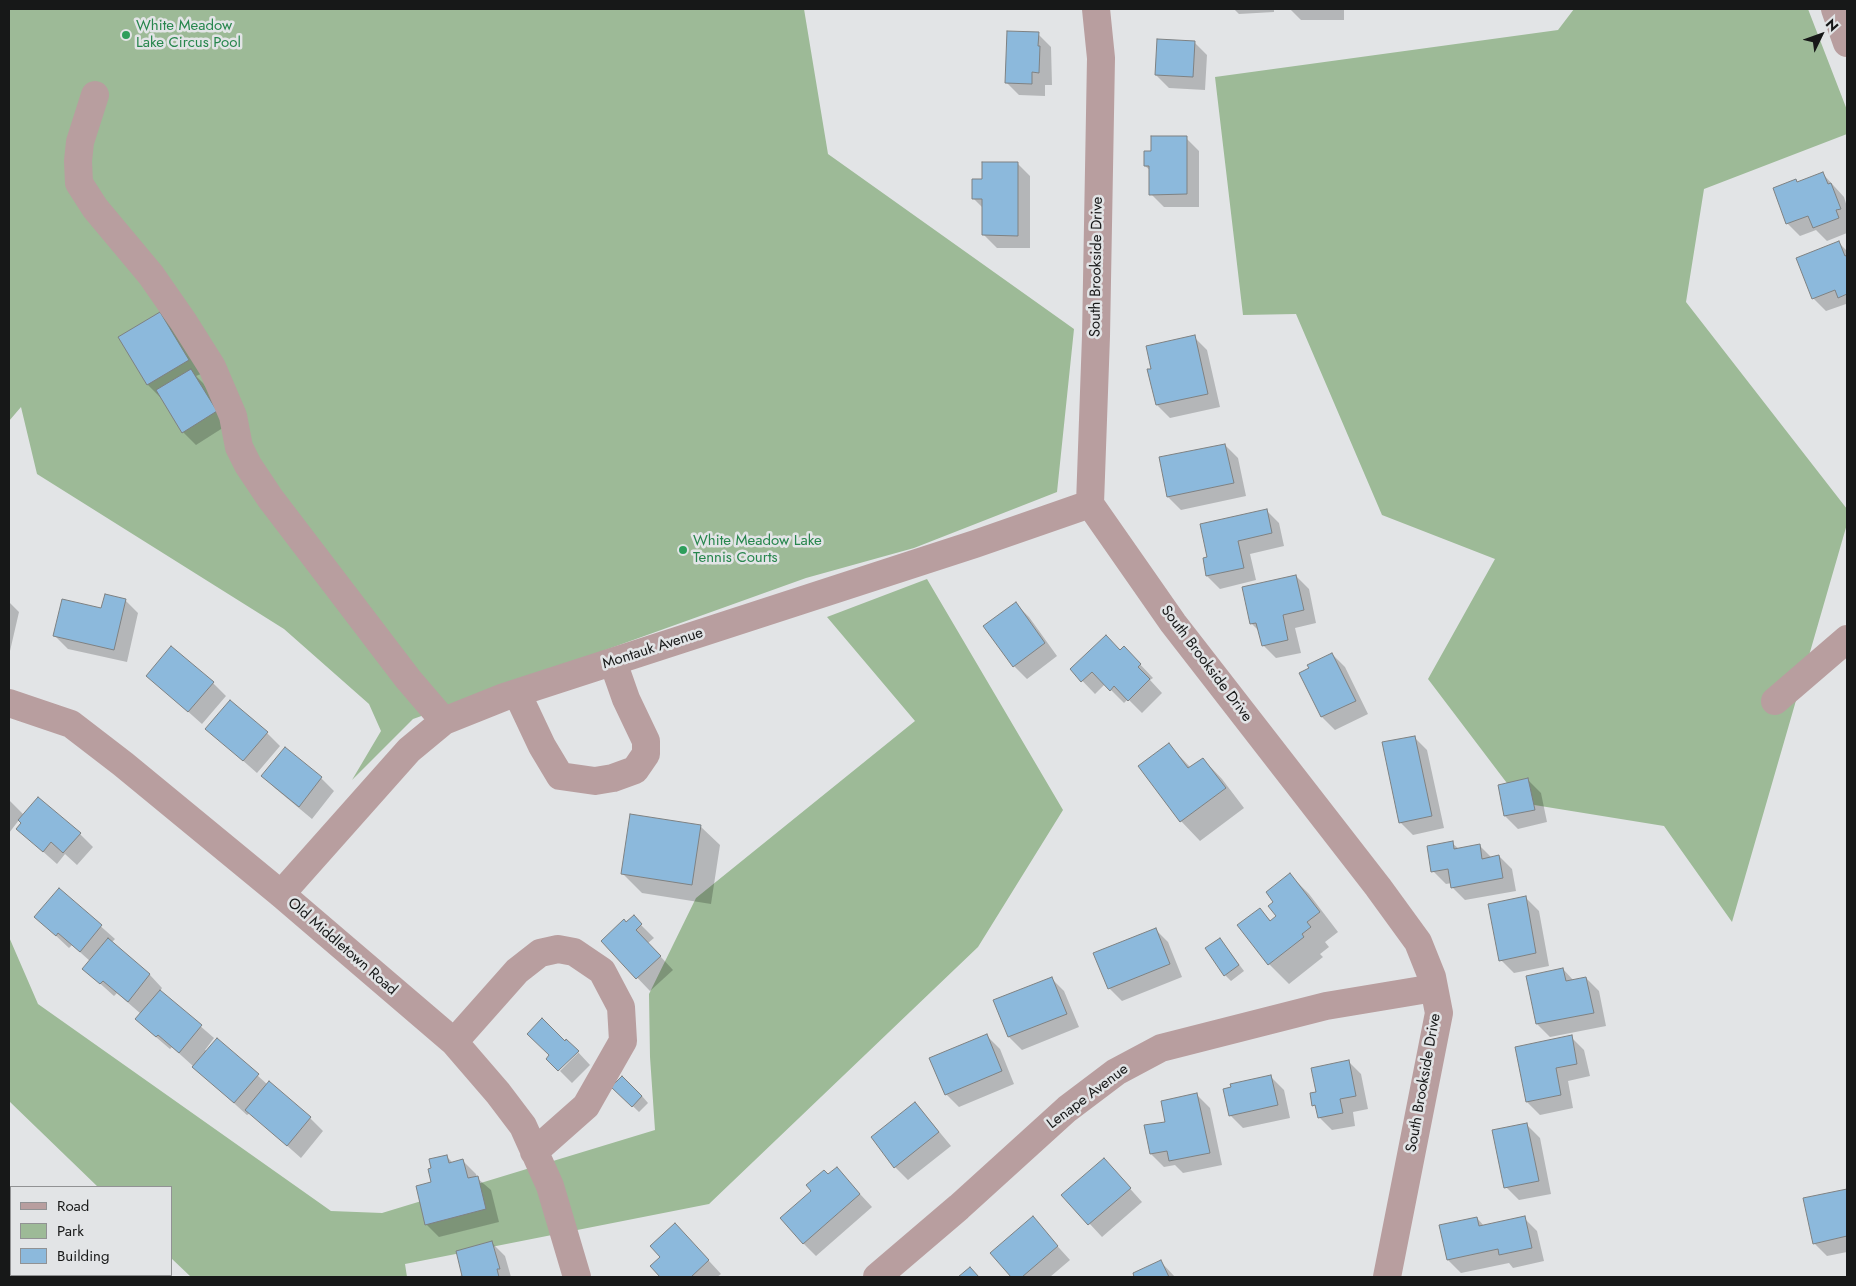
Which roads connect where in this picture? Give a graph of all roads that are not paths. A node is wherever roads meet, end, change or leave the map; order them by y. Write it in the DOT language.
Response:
graph roads {
  1 [pos="1096,9"];
  2 [pos="1835,9"];
  3 [pos="1847,43"];
  4 [pos="95,95"];
  5 [pos="1090,504"];
  6 [pos="1847,639"];
  7 [pos="613,662"];
  8 [pos="516,693"];
  9 [pos="1775,701"];
  10 [pos="9,703"];
  11 [pos="444,721"];
  12 [pos="281,894"];
  13 [pos="1434,988"];
  14 [pos="454,1042"];
  15 [pos="534,1152"];
  16 [pos="577,1277"];
  17 [pos="878,1277"];
  18 [pos="1387,1277"];
  1 -- 5 [label="street, South Brookside Drive"];
  2 -- 3 [label="street"];
  4 -- 11 [label="street"];
  5 -- 7 [label="street, Montauk Avenue"];
  5 -- 13 [label="street, South Brookside Drive"];
  6 -- 9 [label="street"];
  7 -- 8 [label="street, Montauk Avenue"];
  7 -- 8 [label="street"];
  8 -- 11 [label="street, Montauk Avenue"];
  10 -- 12 [label="street, Old Middletown Road"];
  11 -- 12 [label="street, Montauk Avenue"];
  12 -- 14 [label="street, Old Middletown Road"];
  13 -- 17 [label="street, Lenape Avenue"];
  13 -- 18 [label="street, South Brookside Drive"];
  14 -- 15 [label="street, Old Middletown Road"];
  14 -- 15 [label="street"];
  15 -- 16 [label="street, Old Middletown Road"];
}
